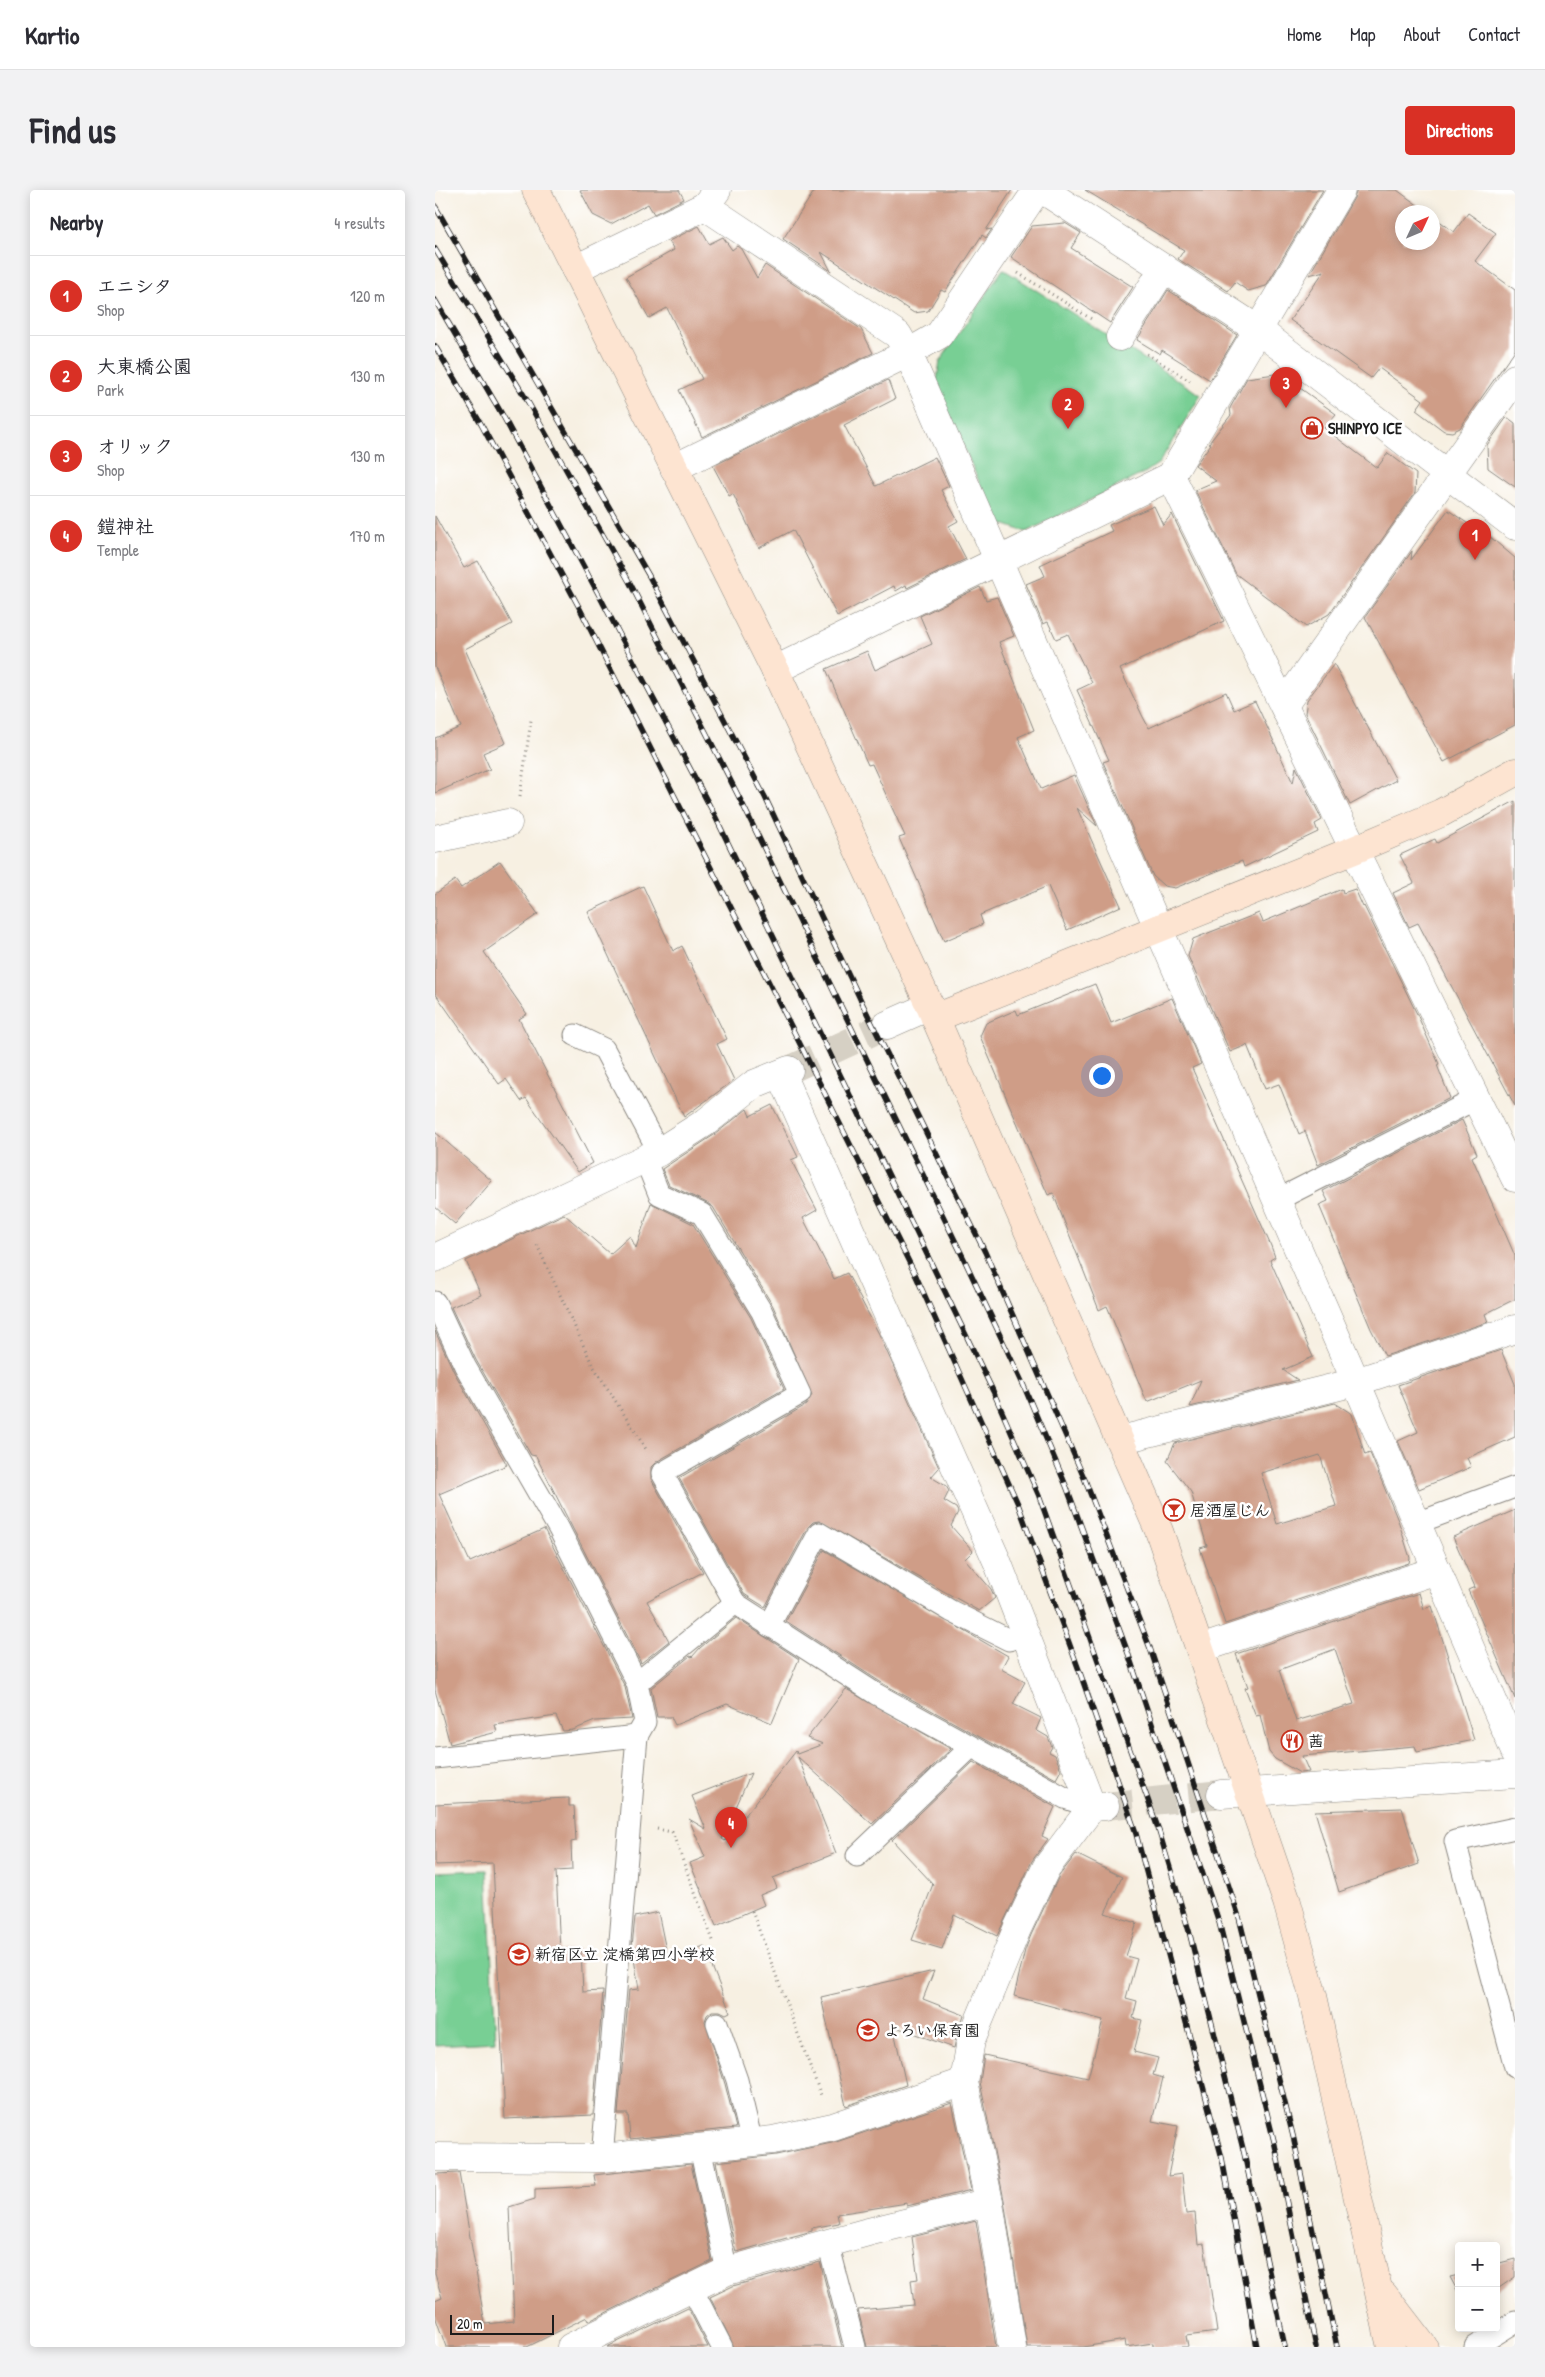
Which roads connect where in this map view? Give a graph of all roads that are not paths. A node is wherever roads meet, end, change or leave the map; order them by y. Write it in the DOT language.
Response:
graph roads {
  1 [pos="536,190"];
  2 [pos="1037,190"];
  3 [pos="1043,190"];
  4 [pos="1341,190"];
  5 [pos="711,198"];
  6 [pos="575,268"];
  7 [pos="1164,268"];
  8 [pos="1257,329"];
  9 [pos="1120,337"];
  10 [pos="908,353"];
  11 [pos="1515,378"];
  12 [pos="674,468"];
  13 [pos="1447,473"];
  14 [pos="1171,476"];
  15 [pos="1515,526"];
  16 [pos="998,561"];
  17 [pos="775,670"];
  18 [pos="1284,705"];
  19 [pos="1515,772"];
  20 [pos="508,823"];
  21 [pos="435,839"];
  22 [pos="1354,850"];
  23 [pos="1159,929"];
  24 [pos="933,1012"];
  25 [pos="887,1025"];
  26 [pos="575,1035"];
  27 [pos="1476,1099"];
  28 [pos="652,1156"];
  29 [pos="1515,1178"];
  30 [pos="1277,1200"];
  31 [pos="435,1258"];
  32 [pos="435,1302"];
  33 [pos="1515,1329"];
  34 [pos="1356,1382"];
  35 [pos="1120,1440"];
  36 [pos="1515,1487"];
  37 [pos="1417,1523"];
  38 [pos="1437,1570"];
  39 [pos="735,1603"];
  40 [pos="769,1626"];
  41 [pos="1027,1636"];
  42 [pos="1201,1649"];
  43 [pos="637,1683"];
  44 [pos="637,1736"];
  45 [pos="971,1746"];
  46 [pos="437,1752"];
  47 [pos="1515,1752"];
  48 [pos="1515,1774"];
  49 [pos="1249,1791"];
  50 [pos="1221,1794"];
  51 [pos="1099,1806"];
  52 [pos="1515,1828"];
  53 [pos="857,1856"];
  54 [pos="717,2024"];
  55 [pos="1515,2068"];
  56 [pos="964,2082"];
  57 [pos="752,2142"];
  58 [pos="700,2148"];
  59 [pos="435,2157"];
  60 [pos="602,2158"];
  61 [pos="989,2202"];
  62 [pos="828,2242"];
  63 [pos="727,2271"];
  64 [pos="691,2287"];
  65 [pos="1380,2290"];
  66 [pos="1515,2322"];
  67 [pos="571,2347"];
  68 [pos="722,2347"];
  69 [pos="855,2347"];
  70 [pos="1012,2347"];
  71 [pos="1391,2347"];
  72 [pos="1423,2347"];
  73 [pos="1475,2347"];
  1 -- 6 [label="street"];
  2 -- 10 [label="street"];
  3 -- 7 [label="street"];
  4 -- 8 [label="street"];
  5 -- 6 [label="street"];
  5 -- 10 [label="street"];
  6 -- 12 [label="street"];
  7 -- 8 [label="street"];
  7 -- 9 [label="street"];
  8 -- 13 [label="street"];
  8 -- 14 [label="street"];
  10 -- 12 [label="street"];
  10 -- 16 [label="street"];
  11 -- 13 [label="street"];
  12 -- 17 [label="street"];
  13 -- 15 [label="street"];
  13 -- 18 [label="street"];
  14 -- 16 [label="street"];
  14 -- 18 [label="street"];
  16 -- 17 [label="street"];
  16 -- 23 [label="street"];
  17 -- 24 [label="street"];
  18 -- 22 [label="street"];
  19 -- 22 [label="street"];
  20 -- 21 [label="street"];
  22 -- 23 [label="street"];
  22 -- 27 [label="street"];
  23 -- 24 [label="street"];
  23 -- 30 [label="street"];
  24 -- 25 [label="street"];
  24 -- 35 [label="street"];
  26 -- 28 [label="lane"];
  27 -- 29 [label="street"];
  27 -- 30 [label="lane"];
  28 -- 31 [label="street"];
  28 -- 39 [label="lane"];
  28 -- 41 [label="street"];
  30 -- 34 [label="street"];
  32 -- 43 [label="lane"];
  33 -- 34 [label="street"];
  34 -- 35 [label="street"];
  34 -- 37 [label="street"];
  35 -- 42 [label="street"];
  36 -- 37 [label="lane"];
  37 -- 38 [label="street"];
  38 -- 42 [label="street"];
  38 -- 47 [label="street"];
  39 -- 40 [label="lane"];
  39 -- 43 [label="lane"];
  40 -- 41 [label="lane"];
  40 -- 45 [label="lane"];
  41 -- 51 [label="street"];
  42 -- 49 [label="street"];
  43 -- 44 [label="lane"];
  44 -- 46 [label="lane"];
  44 -- 60 [label="lane"];
  45 -- 51 [label="lane"];
  45 -- 53 [label="lane"];
  48 -- 49 [label="street"];
  49 -- 50 [label="street"];
  49 -- 65 [label="street"];
  51 -- 56 [label="street"];
  52 -- 55 [label="lane"];
  54 -- 57 [label="lane"];
  56 -- 57 [label="street"];
  56 -- 61 [label="street"];
  57 -- 58 [label="street"];
  58 -- 60 [label="street"];
  58 -- 63 [label="lane"];
  59 -- 60 [label="street"];
  61 -- 62 [label="street"];
  61 -- 70 [label="street"];
  62 -- 63 [label="street"];
  62 -- 69 [label="lane"];
  63 -- 64 [label="street"];
  64 -- 67 [label="street"];
  64 -- 68 [label="lane"];
  65 -- 71 [label="street"];
  65 -- 72 [label="street"];
  66 -- 73 [label="lane"];
}
